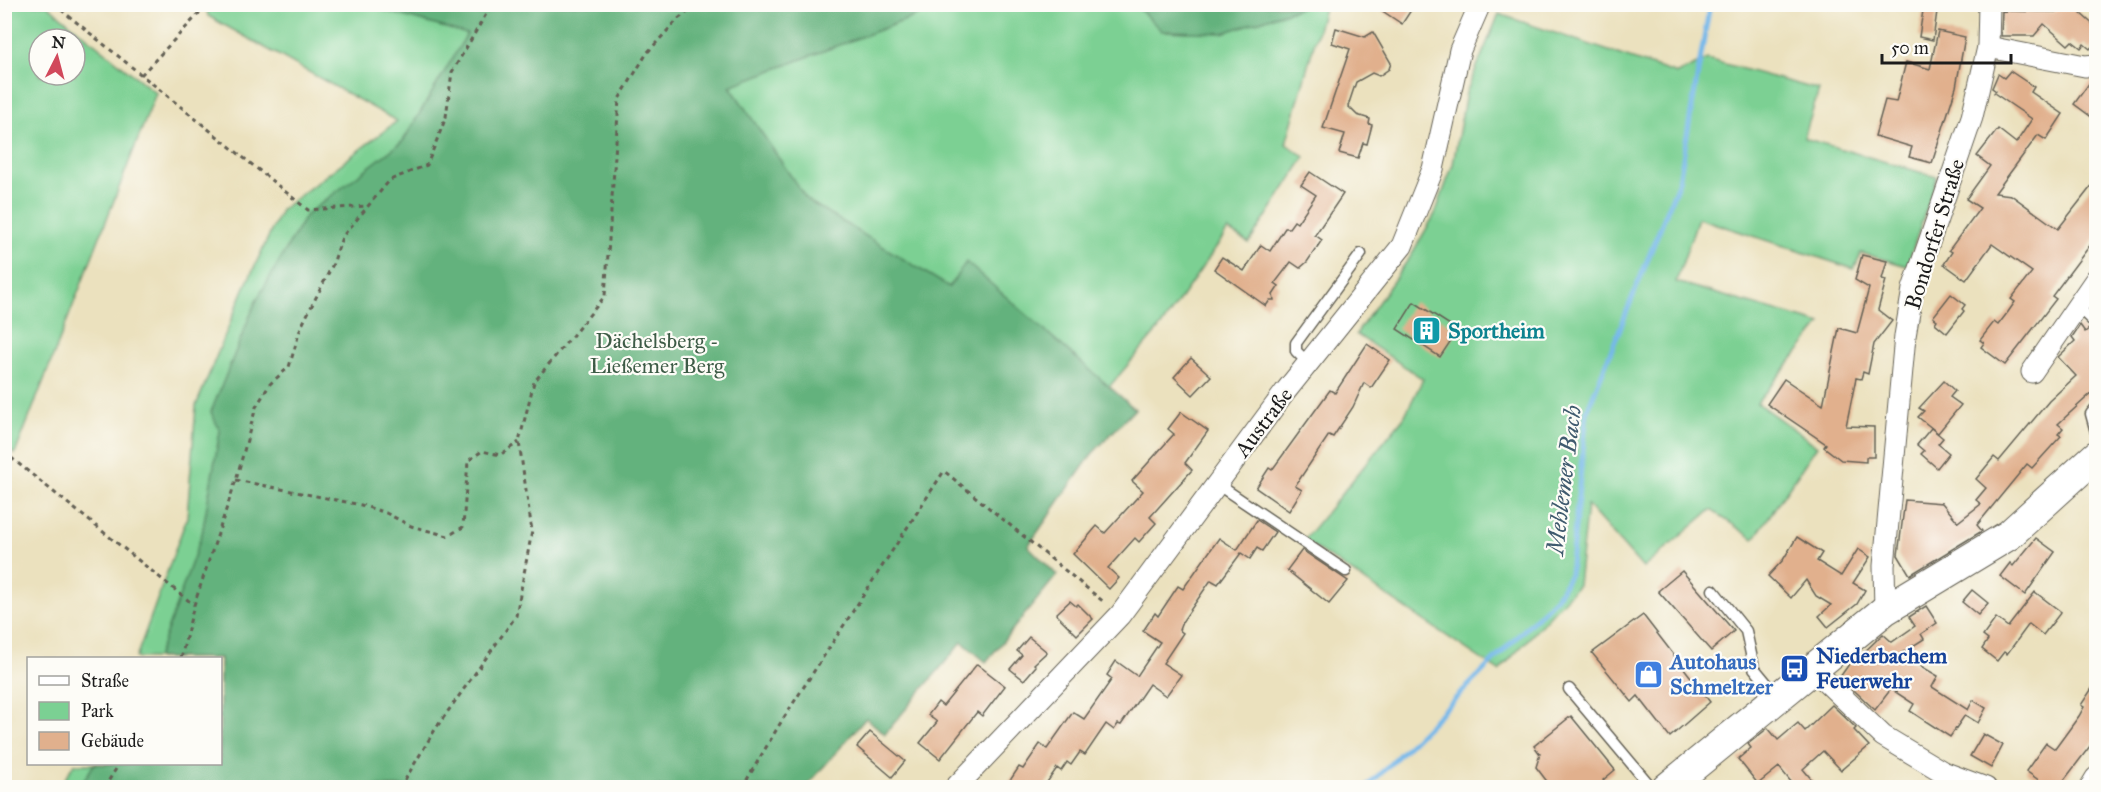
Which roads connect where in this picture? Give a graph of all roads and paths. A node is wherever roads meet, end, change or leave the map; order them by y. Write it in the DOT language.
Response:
graph roads {
  1 [pos="54,4"];
  2 [pos="208,4"];
  3 [pos="492,4"];
  4 [pos="699,4"];
  5 [pos="1480,4"];
  6 [pos="1989,4"];
  7 [pos="1988,47"];
  8 [pos="2097,65"];
  9 [pos="141,75"];
  10 [pos="368,206"];
  11 [pos="1361,254"];
  12 [pos="2097,279"];
  13 [pos="2078,307"];
  14 [pos="2097,324"];
  15 [pos="1308,363"];
  16 [pos="2032,372"];
  17 [pos="2097,408"];
  18 [pos="2097,432"];
  19 [pos="519,442"];
  20 [pos="4,452"];
  21 [pos="2097,456"];
  22 [pos="236,480"];
  23 [pos="1216,484"];
  24 [pos="1346,571"];
  25 [pos="1713,590"];
  26 [pos="194,605"];
  27 [pos="1885,610"];
  28 [pos="1120,615"];
  29 [pos="181,657"];
  30 [pos="1812,668"];
  31 [pos="1569,689"];
  32 [pos="1778,697"];
  33 [pos="119,765"];
  34 [pos="2097,778"];
  35 [pos="104,788"];
  36 [pos="400,788"];
  37 [pos="742,788"];
  38 [pos="955,788"];
  39 [pos="1652,788"];
  40 [pos="1667,788"];
  41 [pos="1986,788"];
  42 [pos="2090,788"];
  1 -- 9 [label="path"];
  2 -- 9 [label="path"];
  3 -- 10 [label="path"];
  4 -- 19 [label="path"];
  5 -- 15 [label="street, Austraße"];
  6 -- 7 [label="street, Bondorfer Straße"];
  7 -- 8 [label="street"];
  7 -- 27 [label="street, Bondorfer Straße"];
  9 -- 10 [label="path"];
  10 -- 22 [label="path"];
  11 -- 15 [label="lane"];
  12 -- 13 [label="street"];
  13 -- 14 [label="lane"];
  13 -- 16 [label="street"];
  15 -- 23 [label="street, Austraße"];
  17 -- 18 [label="lane"];
  19 -- 22 [label="path"];
  19 -- 36 [label="path"];
  20 -- 26 [label="path"];
  21 -- 27 [label="main road"];
  22 -- 26 [label="path"];
  23 -- 24 [label="lane"];
  23 -- 28 [label="street, Austraße"];
  25 -- 32 [label="lane"];
  26 -- 29 [label="path"];
  27 -- 30 [label="main road"];
  28 -- 37 [label="path"];
  28 -- 38 [label="street, Austraße"];
  30 -- 32 [label="main road"];
  30 -- 41 [label="street"];
  31 -- 39 [label="lane"];
  32 -- 40 [label="main road"];
  33 -- 35 [label="path"];
  34 -- 42 [label="street"];
}
